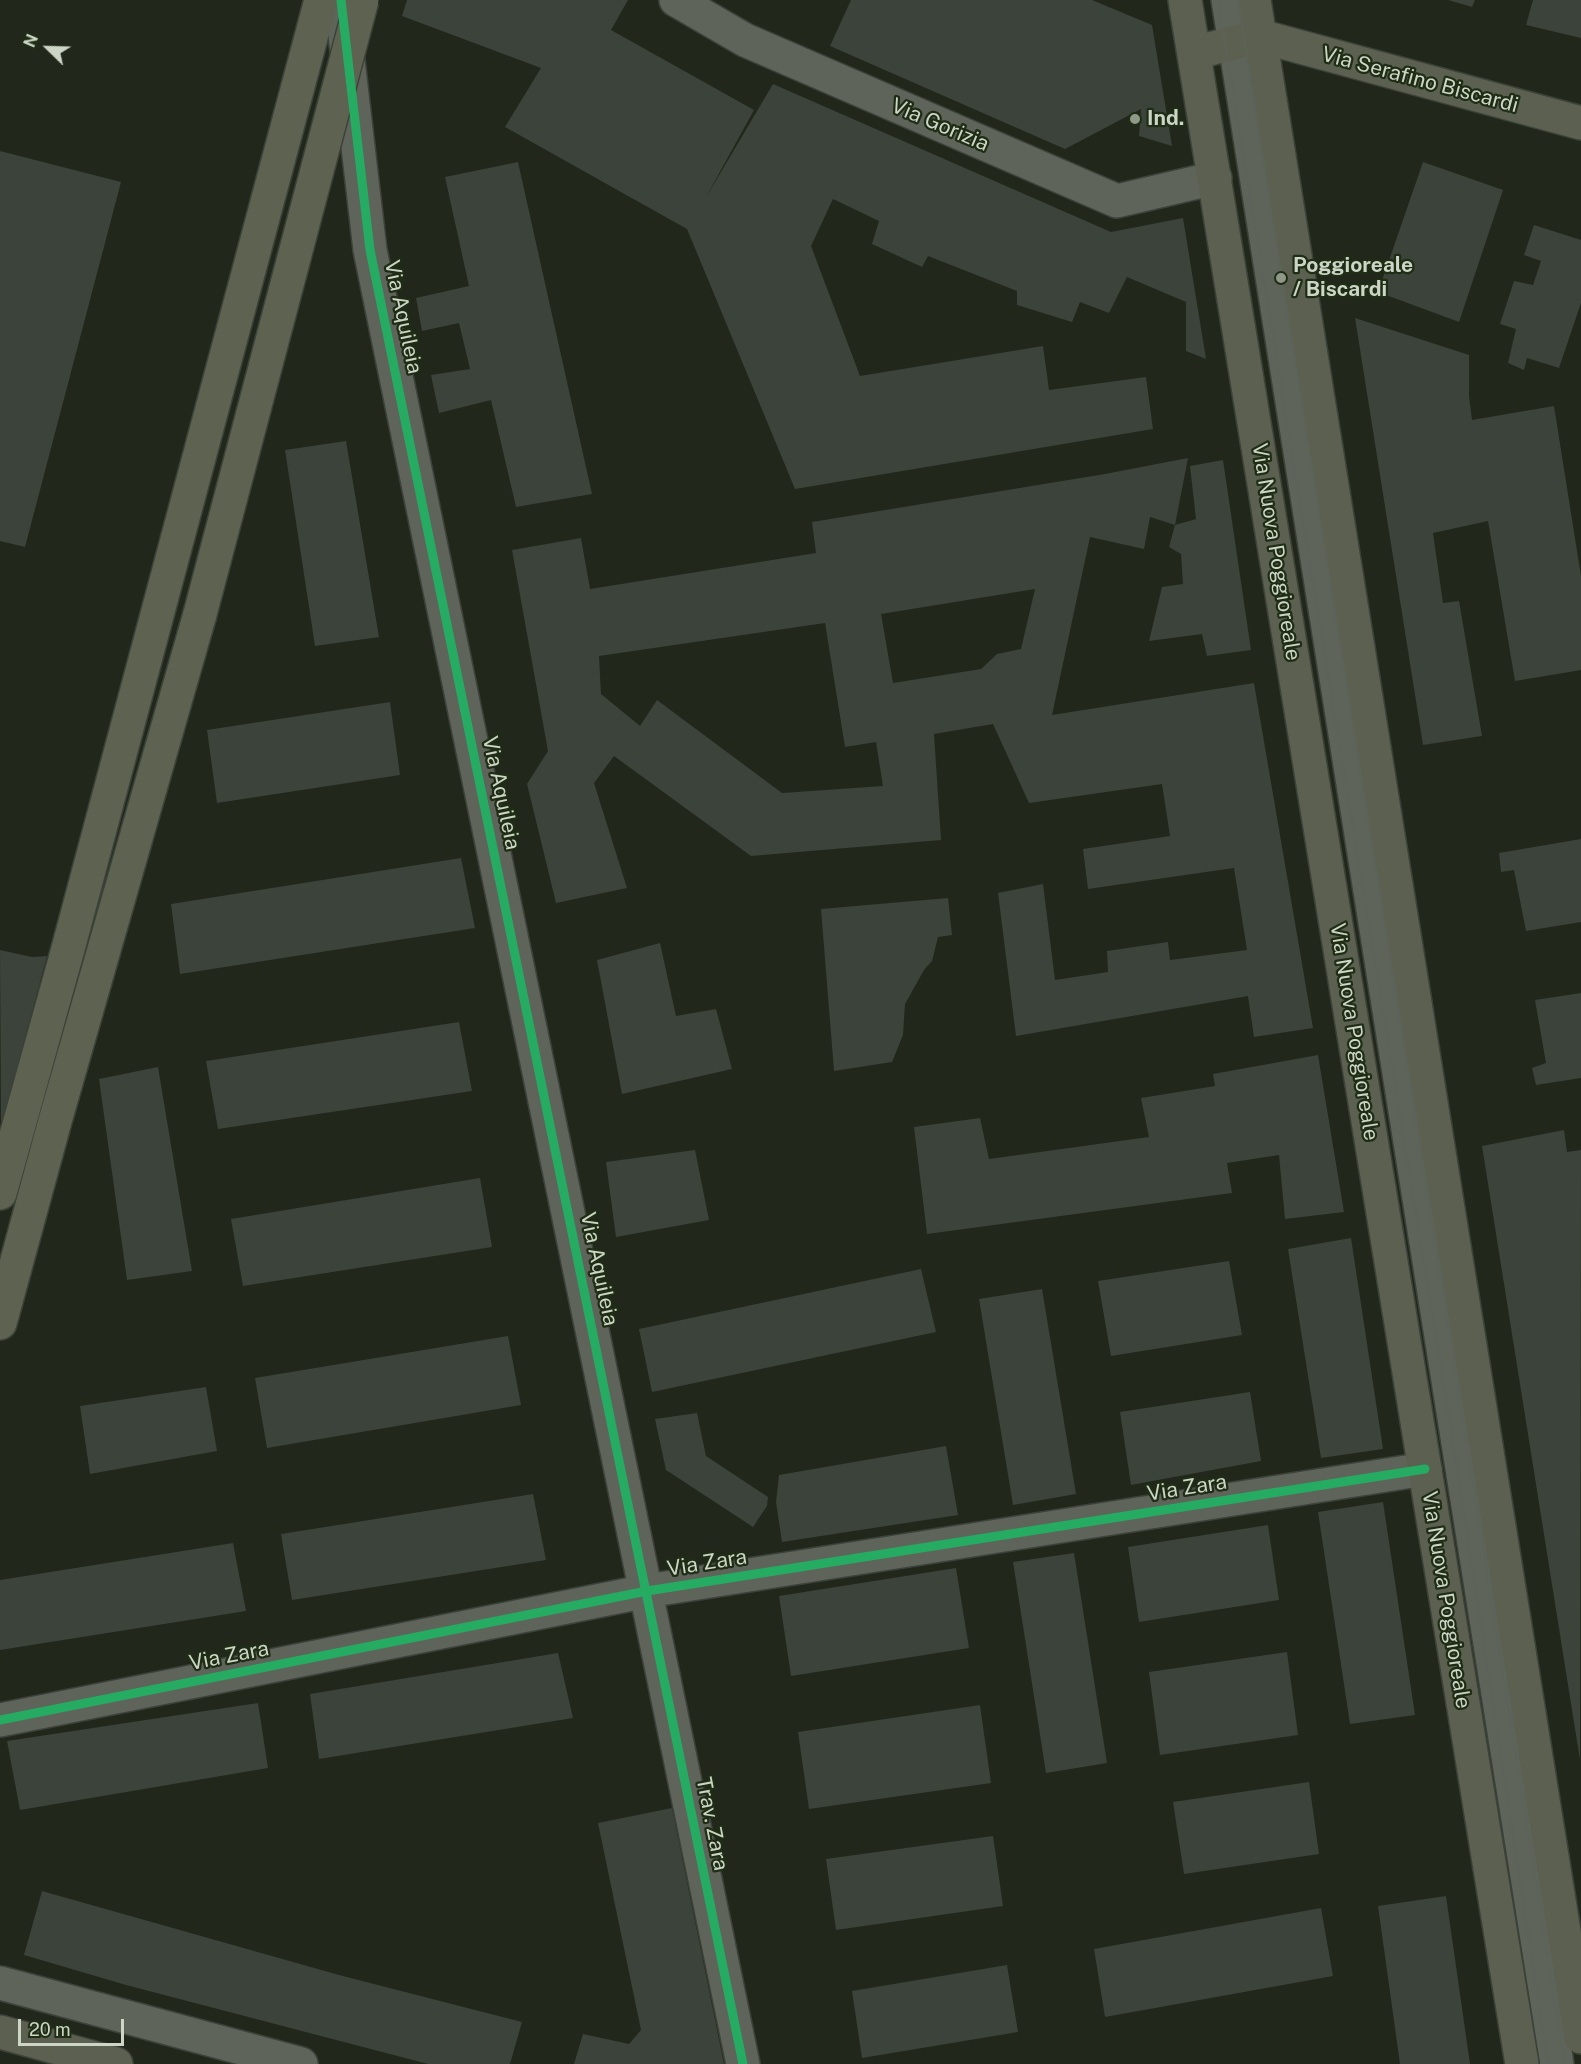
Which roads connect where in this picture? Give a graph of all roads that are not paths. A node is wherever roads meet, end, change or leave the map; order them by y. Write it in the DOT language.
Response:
graph roads {
  1 [pos="321,0"];
  2 [pos="341,0"];
  3 [pos="362,0"];
  4 [pos="676,0"];
  5 [pos="1185,0"];
  6 [pos="1228,0"];
  7 [pos="1254,0"];
  8 [pos="1248,39"];
  9 [pos="1194,53"];
  10 [pos="1581,123"];
  11 [pos="1215,178"];
  12 [pos="0,1193"];
  13 [pos="0,1323"];
  14 [pos="1425,1469"];
  15 [pos="647,1591"];
  16 [pos="0,1720"];
  17 [pos="0,1983"];
  18 [pos="0,2032"];
  19 [pos="1581,2037"];
  20 [pos="116,2064"];
  21 [pos="301,2064"];
  22 [pos="743,2064"];
  23 [pos="1522,2064"];
  24 [pos="1557,2064"];
  1 -- 12 [label="highway"];
  2 -- 15 [label="street, Via Aquileia"];
  3 -- 13 [label="highway, bridge"];
  4 -- 11 [label="street, Via Gorizia"];
  5 -- 9 [label="main road, Via Nuova Poggioreale"];
  6 -- 8 [label="street"];
  7 -- 8 [label="main road"];
  8 -- 9 [label="main road"];
  8 -- 10 [label="main road, Via Serafino Biscardi"];
  8 -- 19 [label="main road"];
  8 -- 24 [label="street"];
  9 -- 11 [label="main road, Via Nuova Poggioreale"];
  11 -- 14 [label="main road, Via Nuova Poggioreale"];
  14 -- 15 [label="street, Via Zara"];
  14 -- 23 [label="main road, Via Nuova Poggioreale"];
  15 -- 16 [label="street, Via Zara"];
  15 -- 22 [label="street, Trav. Zara"];
  17 -- 21 [label="street"];
  18 -- 20 [label="main road"];
}
